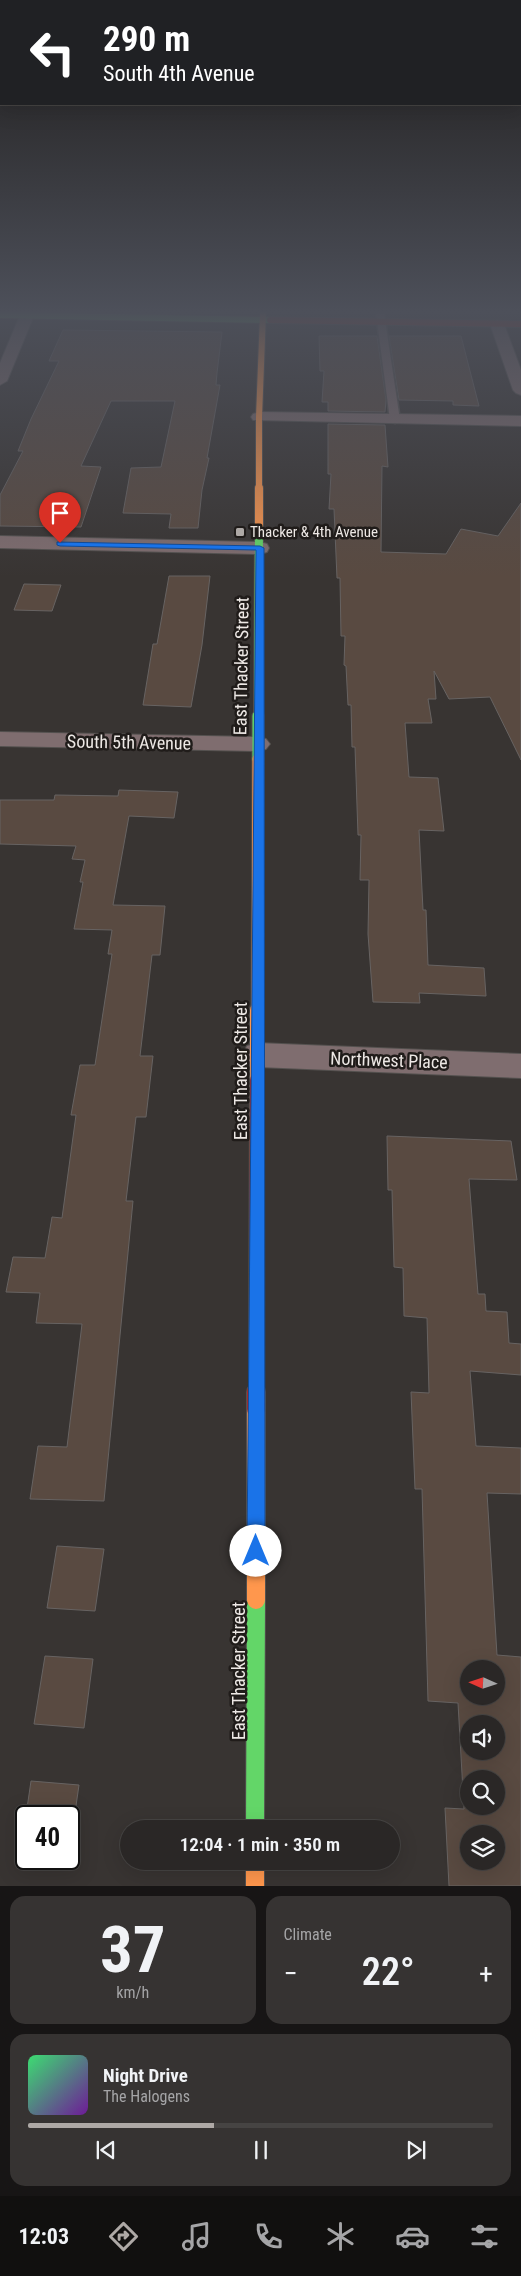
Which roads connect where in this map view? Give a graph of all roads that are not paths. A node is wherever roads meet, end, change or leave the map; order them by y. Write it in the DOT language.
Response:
graph roads {
  1 [pos="260,401"];
  2 [pos="392,401"];
  3 [pos="259,417"];
  4 [pos="395,420"];
  5 [pos="521,421"];
  6 [pos="0,542"];
  7 [pos="260,548"];
  8 [pos="0,739"];
  9 [pos="258,744"];
  10 [pos="258,1055"];
  11 [pos="521,1066"];
  12 [pos="255,1820"];
  13 [pos="255,1870"];
  14 [pos="255,1886"];
  1 -- 3 [label="street, East Thacker Street"];
  2 -- 4 [label="lane"];
  3 -- 4 [label="street"];
  3 -- 7 [label="street, East Thacker Street"];
  4 -- 5 [label="street"];
  6 -- 7 [label="street"];
  7 -- 9 [label="street, East Thacker Street"];
  8 -- 9 [label="street, South 5th Avenue"];
  9 -- 10 [label="street, East Thacker Street"];
  10 -- 11 [label="street, Northwest Place"];
  10 -- 12 [label="street, East Thacker Street"];
  13 -- 14 [label="street"];
}
